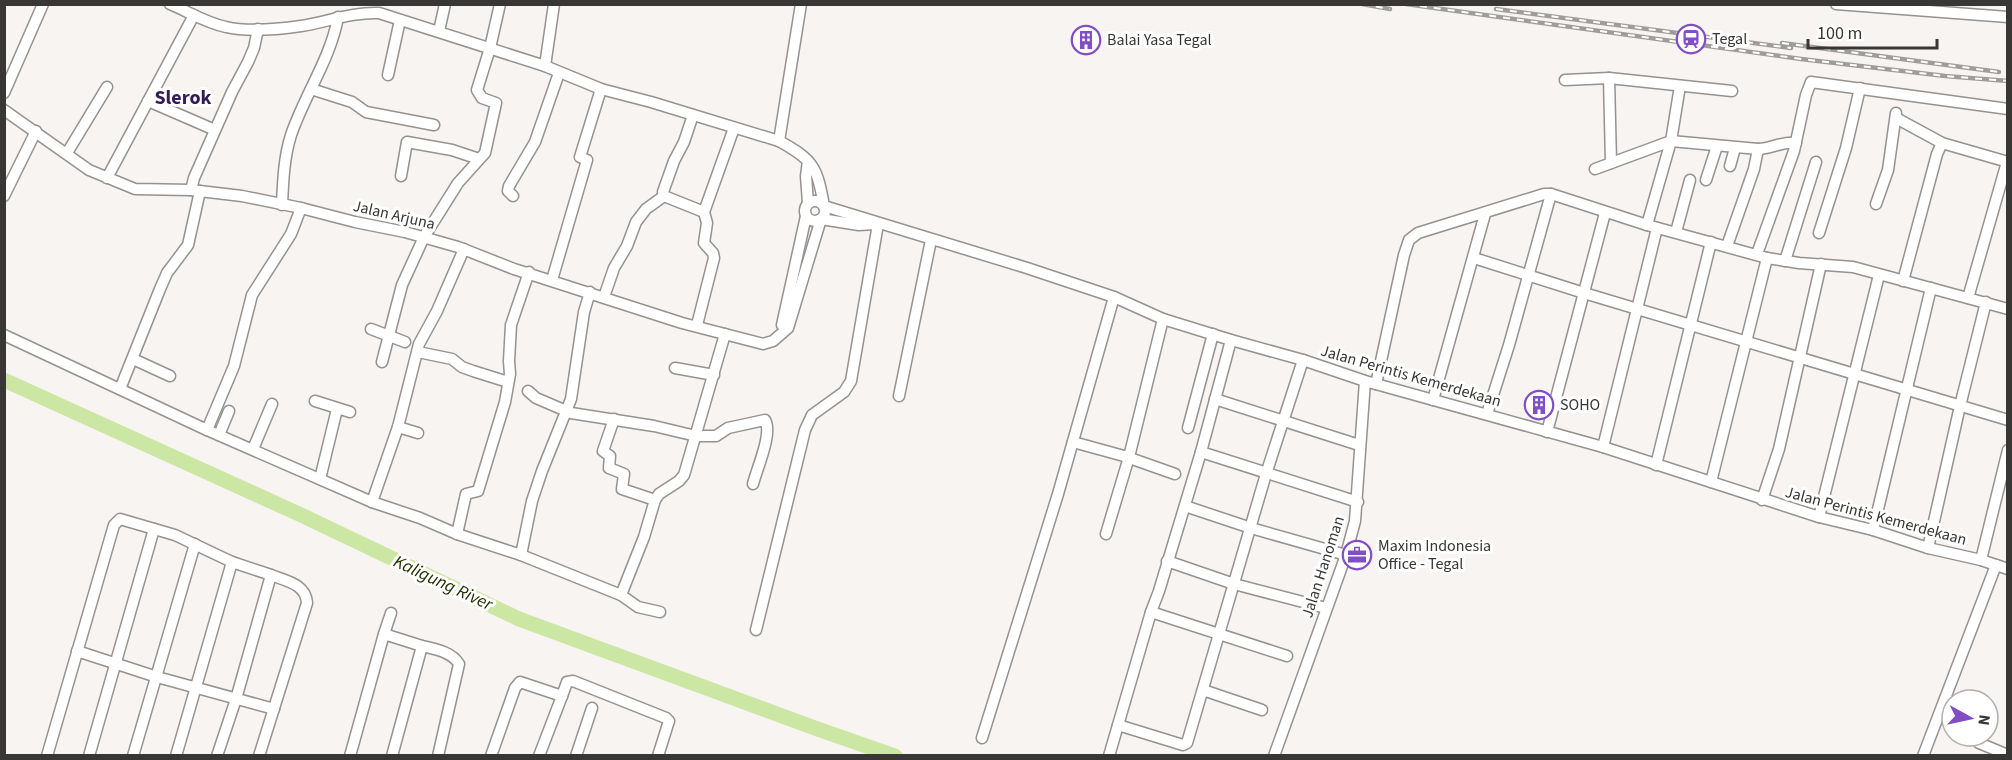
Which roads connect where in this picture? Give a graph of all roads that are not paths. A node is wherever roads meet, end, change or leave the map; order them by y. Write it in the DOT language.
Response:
graph roads {
  1 [pos="43,4"];
  2 [pos="170,4"];
  3 [pos="445,4"];
  4 [pos="500,4"];
  5 [pos="555,4"];
  6 [pos="801,4"];
  7 [pos="1836,4"];
  8 [pos="1851,5"];
  9 [pos="1881,5"];
  10 [pos="194,15"];
  11 [pos="338,17"];
  12 [pos="2007,17"];
  13 [pos="400,20"];
  14 [pos="258,30"];
  15 [pos="439,31"];
  16 [pos="490,48"];
  17 [pos="545,66"];
  18 [pos="559,73"];
  19 [pos="388,75"];
  20 [pos="1609,78"];
  21 [pos="1565,80"];
  22 [pos="1680,86"];
  23 [pos="107,87"];
  24 [pos="1860,88"];
  25 [pos="311,89"];
  26 [pos="600,89"];
  27 [pos="1732,91"];
  28 [pos="4,93"];
  29 [pos="148,101"];
  30 [pos="2007,109"];
  31 [pos="4,110"];
  32 [pos="693,115"];
  33 [pos="434,125"];
  34 [pos="734,128"];
  35 [pos="215,130"];
  36 [pos="36,131"];
  37 [pos="779,141"];
  38 [pos="1671,141"];
  39 [pos="1796,143"];
  40 [pos="1942,143"];
  41 [pos="1717,146"];
  42 [pos="1735,148"];
  43 [pos="1758,149"];
  44 [pos="67,153"];
  45 [pos="479,159"];
  46 [pos="808,162"];
  47 [pos="1816,162"];
  48 [pos="2007,162"];
  49 [pos="1611,164"];
  50 [pos="1730,166"];
  51 [pos="1595,169"];
  52 [pos="401,176"];
  53 [pos="107,178"];
  54 [pos="1690,180"];
  55 [pos="1706,180"];
  56 [pos="195,190"];
  57 [pos="1551,194"];
  58 [pos="4,196"];
  59 [pos="513,196"];
  60 [pos="664,196"];
  61 [pos="808,203"];
  62 [pos="1876,204"];
  63 [pos="282,205"];
  64 [pos="824,206"];
  65 [pos="301,208"];
  66 [pos="704,212"];
  67 [pos="1605,213"];
  68 [pos="1485,214"];
  69 [pos="806,216"];
  70 [pos="821,219"];
  71 [pos="878,224"];
  72 [pos="1652,227"];
  73 [pos="1676,232"];
  74 [pos="1819,233"];
  75 [pos="424,237"];
  76 [pos="931,240"];
  77 [pos="1711,242"];
  78 [pos="1726,246"];
  79 [pos="464,249"];
  80 [pos="1762,256"];
  81 [pos="1474,258"];
  82 [pos="1785,261"];
  83 [pos="1821,264"];
  84 [pos="529,272"];
  85 [pos="1879,275"];
  86 [pos="1529,276"];
  87 [pos="552,280"];
  88 [pos="1903,281"];
  89 [pos="1931,288"];
  90 [pos="590,292"];
  91 [pos="1584,293"];
  92 [pos="604,297"];
  93 [pos="1114,297"];
  94 [pos="1968,298"];
  95 [pos="1986,302"];
  96 [pos="1637,309"];
  97 [pos="2007,309"];
  98 [pos="1163,319"];
  99 [pos="1691,324"];
  100 [pos="697,326"];
  101 [pos="371,329"];
  102 [pos="783,332"];
  103 [pos="725,334"];
  104 [pos="1213,334"];
  105 [pos="4,335"];
  106 [pos="389,336"];
  107 [pos="1231,340"];
  108 [pos="405,342"];
  109 [pos="1746,342"];
  110 [pos="418,352"];
  111 [pos="1800,358"];
  112 [pos="133,359"];
  113 [pos="1303,360"];
  114 [pos="382,362"];
  115 [pos="675,368"];
  116 [pos="1854,374"];
  117 [pos="714,375"];
  118 [pos="170,376"];
  119 [pos="1365,381"];
  120 [pos="508,382"];
  121 [pos="1376,384"];
  122 [pos="120,389"];
  123 [pos="1906,389"];
  124 [pos="528,391"];
  125 [pos="899,396"];
  126 [pos="1215,399"];
  127 [pos="1433,400"];
  128 [pos="315,401"];
  129 [pos="272,404"];
  130 [pos="1960,406"];
  131 [pos="337,409"];
  132 [pos="229,411"];
  133 [pos="567,411"];
  134 [pos="350,412"];
  135 [pos="1486,414"];
  136 [pos="614,419"];
  137 [pos="2007,420"];
  138 [pos="1283,422"];
  139 [pos="398,427"];
  140 [pos="1188,428"];
  141 [pos="207,430"];
  142 [pos="1547,432"];
  143 [pos="418,433"];
  144 [pos="219,435"];
  145 [pos="696,436"];
  146 [pos="1073,442"];
  147 [pos="1359,445"];
  148 [pos="1603,447"];
  149 [pos="253,449"];
  150 [pos="2007,450"];
  151 [pos="1201,452"];
  152 [pos="1129,458"];
  153 [pos="1656,465"];
  154 [pos="1175,474"];
  155 [pos="1266,474"];
  156 [pos="320,479"];
  157 [pos="1710,482"];
  158 [pos="753,484"];
  159 [pos="655,500"];
  160 [pos="1762,500"];
  161 [pos="372,502"];
  162 [pos="1358,502"];
  163 [pos="1185,506"];
  164 [pos="1820,517"];
  165 [pos="1251,528"];
  166 [pos="154,529"];
  167 [pos="1873,530"];
  168 [pos="457,534"];
  169 [pos="1106,534"];
  170 [pos="195,544"];
  171 [pos="1928,548"];
  172 [pos="521,555"];
  173 [pos="1346,555"];
  174 [pos="1981,560"];
  175 [pos="1167,561"];
  176 [pos="232,562"];
  177 [pos="1996,565"];
  178 [pos="2007,569"];
  179 [pos="271,575"];
  180 [pos="1234,584"];
  181 [pos="621,595"];
  182 [pos="1326,608"];
  183 [pos="660,612"];
  184 [pos="1151,612"];
  185 [pos="391,613"];
  186 [pos="756,630"];
  187 [pos="384,634"];
  188 [pos="1219,634"];
  189 [pos="422,646"];
  190 [pos="77,651"];
  191 [pos="1287,656"];
  192 [pos="116,663"];
  193 [pos="157,676"];
  194 [pos="196,687"];
  195 [pos="1203,690"];
  196 [pos="562,696"];
  197 [pos="236,699"];
  198 [pos="592,708"];
  199 [pos="274,709"];
  200 [pos="1262,710"];
  201 [pos="1118,725"];
  202 [pos="982,738"];
  203 [pos="1991,748"];
  204 [pos="1182,750"];
  205 [pos="2007,755"];
  206 [pos="47,756"];
  207 [pos="89,756"];
  208 [pos="134,756"];
  209 [pos="176,756"];
  210 [pos="218,756"];
  211 [pos="259,756"];
  212 [pos="350,756"];
  213 [pos="392,756"];
  214 [pos="438,756"];
  215 [pos="491,756"];
  216 [pos="539,756"];
  217 [pos="576,756"];
  218 [pos="658,756"];
  219 [pos="1109,756"];
  220 [pos="1274,756"];
  221 [pos="1923,756"];
  1 -- 28 [label="street"];
  2 -- 10 [label="street"];
  3 -- 15 [label="street"];
  4 -- 16 [label="street"];
  5 -- 17 [label="street"];
  6 -- 37 [label="street"];
  7 -- 8 [label="street"];
  8 -- 9 [label="street"];
  9 -- 12 [label="street"];
  10 -- 14 [label="street"];
  10 -- 29 [label="street"];
  11 -- 13 [label="street"];
  11 -- 14 [label="street"];
  11 -- 25 [label="street"];
  13 -- 15 [label="street"];
  13 -- 19 [label="street"];
  14 -- 35 [label="street"];
  15 -- 16 [label="street"];
  16 -- 17 [label="street"];
  16 -- 45 [label="street"];
  17 -- 18 [label="street"];
  18 -- 26 [label="street"];
  18 -- 59 [label="street"];
  20 -- 21 [label="street"];
  20 -- 22 [label="street"];
  20 -- 49 [label="street"];
  22 -- 27 [label="street"];
  22 -- 38 [label="street"];
  23 -- 44 [label="street"];
  24 -- 30 [label="street"];
  24 -- 39 [label="street"];
  24 -- 74 [label="street"];
  25 -- 33 [label="street"];
  25 -- 63 [label="street"];
  26 -- 32 [label="street"];
  26 -- 87 [label="street"];
  29 -- 35 [label="street"];
  29 -- 53 [label="street"];
  31 -- 36 [label="street, Jalan Arjuna"];
  32 -- 34 [label="street"];
  32 -- 60 [label="street"];
  34 -- 37 [label="street"];
  34 -- 66 [label="street"];
  35 -- 56 [label="street"];
  36 -- 44 [label="street, Jalan Arjuna"];
  36 -- 58 [label="street"];
  37 -- 46 [label="street"];
  38 -- 41 [label="street"];
  38 -- 49 [label="street"];
  38 -- 72 [label="street"];
  39 -- 43 [label="street"];
  39 -- 80 [label="street"];
  40 -- 48 [label="street"];
  40 -- 62 [label="street"];
  40 -- 88 [label="street"];
  41 -- 42 [label="street"];
  41 -- 55 [label="street"];
  42 -- 43 [label="street"];
  42 -- 50 [label="street"];
  43 -- 78 [label="street"];
  44 -- 53 [label="street, Jalan Arjuna"];
  45 -- 52 [label="street"];
  45 -- 75 [label="street"];
  46 -- 61 [label="street"];
  46 -- 64 [label="street"];
  47 -- 82 [label="street"];
  48 -- 94 [label="street"];
  49 -- 51 [label="street"];
  53 -- 56 [label="street, Jalan Arjuna"];
  54 -- 73 [label="street"];
  56 -- 63 [label="street, Jalan Arjuna"];
  56 -- 112 [label="street"];
  57 -- 67 [label="street"];
  57 -- 68 [label="street"];
  57 -- 86 [label="street"];
  60 -- 66 [label="street"];
  60 -- 92 [label="street"];
  61 -- 64 [label="street, Jalan Perintis Kemerdekaan"];
  61 -- 69 [label="street"];
  63 -- 65 [label="street, Jalan Arjuna"];
  64 -- 70 [label="street"];
  64 -- 71 [label="street, Jalan Perintis Kemerdekaan"];
  65 -- 75 [label="street, Jalan Arjuna"];
  65 -- 141 [label="street"];
  66 -- 100 [label="street"];
  67 -- 72 [label="street"];
  67 -- 91 [label="street"];
  68 -- 81 [label="street"];
  68 -- 121 [label="street"];
  69 -- 70 [label="street, Jalan Perintis Kemerdekaan"];
  69 -- 102 [label="street"];
  70 -- 71 [label="street, Jalan Perintis Kemerdekaan"];
  70 -- 102 [label="street"];
  71 -- 76 [label="street, Jalan Perintis Kemerdekaan"];
  71 -- 186 [label="street"];
  72 -- 73 [label="street"];
  72 -- 96 [label="street"];
  73 -- 77 [label="street"];
  75 -- 79 [label="street, Jalan Arjuna"];
  75 -- 106 [label="street"];
  76 -- 93 [label="street, Jalan Perintis Kemerdekaan"];
  76 -- 125 [label="street"];
  77 -- 78 [label="street"];
  77 -- 99 [label="street"];
  78 -- 80 [label="street"];
  79 -- 84 [label="street, Jalan Arjuna"];
  79 -- 110 [label="street"];
  80 -- 82 [label="street"];
  80 -- 109 [label="street"];
  81 -- 86 [label="street"];
  81 -- 127 [label="street"];
  82 -- 83 [label="street"];
  83 -- 85 [label="street"];
  83 -- 111 [label="street"];
  84 -- 87 [label="street, Jalan Arjuna"];
  84 -- 120 [label="street"];
  85 -- 88 [label="street"];
  85 -- 116 [label="street"];
  86 -- 91 [label="street"];
  86 -- 135 [label="street"];
  87 -- 90 [label="street, Jalan Arjuna"];
  88 -- 89 [label="street"];
  89 -- 94 [label="street"];
  89 -- 123 [label="street"];
  90 -- 92 [label="street, Jalan Arjuna"];
  90 -- 133 [label="street"];
  91 -- 96 [label="street"];
  91 -- 142 [label="street"];
  92 -- 100 [label="street, Jalan Arjuna"];
  93 -- 98 [label="street, Jalan Perintis Kemerdekaan"];
  93 -- 146 [label="street"];
  94 -- 95 [label="street"];
  95 -- 97 [label="street"];
  95 -- 130 [label="street"];
  96 -- 99 [label="street"];
  96 -- 148 [label="street"];
  98 -- 104 [label="street, Jalan Perintis Kemerdekaan"];
  98 -- 152 [label="street"];
  99 -- 109 [label="street"];
  99 -- 153 [label="street"];
  100 -- 103 [label="street, Jalan Arjuna"];
  101 -- 106 [label="street"];
  102 -- 103 [label="street, Jalan Arjuna"];
  103 -- 117 [label="street"];
  104 -- 107 [label="street, Jalan Perintis Kemerdekaan"];
  104 -- 140 [label="street"];
  105 -- 122 [label="street"];
  106 -- 108 [label="street"];
  106 -- 114 [label="street"];
  107 -- 113 [label="street, Jalan Perintis Kemerdekaan"];
  107 -- 126 [label="street"];
  109 -- 111 [label="street"];
  109 -- 157 [label="street"];
  110 -- 120 [label="street"];
  110 -- 139 [label="street"];
  111 -- 116 [label="street"];
  111 -- 160 [label="street"];
  112 -- 118 [label="street"];
  112 -- 122 [label="street"];
  113 -- 119 [label="street, Jalan Perintis Kemerdekaan"];
  113 -- 138 [label="street"];
  115 -- 117 [label="street"];
  116 -- 123 [label="street"];
  116 -- 164 [label="street"];
  117 -- 145 [label="street"];
  119 -- 121 [label="street, Jalan Perintis Kemerdekaan"];
  119 -- 147 [label="street, Jalan Hanoman"];
  120 -- 168 [label="street"];
  121 -- 127 [label="street, Jalan Perintis Kemerdekaan"];
  122 -- 141 [label="street"];
  123 -- 130 [label="street"];
  123 -- 167 [label="street"];
  124 -- 133 [label="street"];
  126 -- 138 [label="street"];
  126 -- 151 [label="street"];
  127 -- 135 [label="street, Jalan Perintis Kemerdekaan"];
  128 -- 131 [label="street"];
  129 -- 149 [label="street"];
  130 -- 137 [label="street"];
  130 -- 171 [label="street"];
  131 -- 134 [label="street"];
  131 -- 156 [label="street"];
  132 -- 144 [label="street"];
  133 -- 136 [label="street"];
  133 -- 172 [label="street"];
  135 -- 142 [label="street, Jalan Perintis Kemerdekaan"];
  136 -- 145 [label="street"];
  136 -- 159 [label="street"];
  138 -- 147 [label="street"];
  138 -- 155 [label="street"];
  139 -- 143 [label="street"];
  139 -- 161 [label="street"];
  141 -- 144 [label="street"];
  142 -- 148 [label="street, Jalan Perintis Kemerdekaan"];
  144 -- 149 [label="street"];
  145 -- 158 [label="street"];
  145 -- 159 [label="street"];
  146 -- 152 [label="street"];
  146 -- 202 [label="street"];
  147 -- 162 [label="street, Jalan Hanoman"];
  148 -- 153 [label="street, Jalan Perintis Kemerdekaan"];
  149 -- 156 [label="street"];
  150 -- 174 [label="street"];
  151 -- 155 [label="street"];
  151 -- 163 [label="street"];
  152 -- 154 [label="street"];
  152 -- 169 [label="street"];
  153 -- 157 [label="street, Jalan Perintis Kemerdekaan"];
  155 -- 162 [label="street"];
  155 -- 165 [label="street"];
  156 -- 161 [label="street"];
  157 -- 160 [label="street, Jalan Perintis Kemerdekaan"];
  159 -- 181 [label="street"];
  160 -- 164 [label="street, Jalan Perintis Kemerdekaan"];
  161 -- 168 [label="street"];
  162 -- 173 [label="street, Jalan Hanoman"];
  163 -- 165 [label="street"];
  163 -- 175 [label="street"];
  164 -- 167 [label="street, Jalan Perintis Kemerdekaan"];
  165 -- 173 [label="street"];
  165 -- 180 [label="street"];
  166 -- 170 [label="street"];
  166 -- 190 [label="street"];
  166 -- 192 [label="street"];
  167 -- 171 [label="street, Jalan Perintis Kemerdekaan"];
  168 -- 172 [label="street"];
  170 -- 176 [label="street"];
  170 -- 193 [label="street"];
  171 -- 174 [label="street, Jalan Perintis Kemerdekaan"];
  172 -- 181 [label="street"];
  173 -- 182 [label="street, Jalan Hanoman"];
  174 -- 177 [label="street, Jalan Perintis Kemerdekaan"];
  175 -- 180 [label="street"];
  175 -- 184 [label="street"];
  176 -- 179 [label="street"];
  176 -- 194 [label="street"];
  177 -- 178 [label="street, Jalan Perintis Kemerdekaan"];
  177 -- 221 [label="street"];
  179 -- 197 [label="street"];
  179 -- 199 [label="street"];
  180 -- 182 [label="street"];
  180 -- 188 [label="street"];
  181 -- 183 [label="street"];
  182 -- 220 [label="street, Jalan Hanoman"];
  184 -- 188 [label="street"];
  184 -- 201 [label="street"];
  185 -- 187 [label="street"];
  187 -- 189 [label="street"];
  187 -- 212 [label="street"];
  188 -- 191 [label="street"];
  188 -- 195 [label="street"];
  189 -- 213 [label="street"];
  189 -- 214 [label="street"];
  190 -- 192 [label="street"];
  190 -- 206 [label="street"];
  192 -- 193 [label="street"];
  192 -- 207 [label="street"];
  193 -- 194 [label="street"];
  193 -- 208 [label="street"];
  194 -- 197 [label="street"];
  194 -- 209 [label="street"];
  195 -- 200 [label="street"];
  195 -- 204 [label="street"];
  196 -- 215 [label="street"];
  196 -- 216 [label="street"];
  196 -- 218 [label="street"];
  197 -- 199 [label="street"];
  197 -- 210 [label="street"];
  198 -- 217 [label="street"];
  199 -- 211 [label="street"];
  201 -- 204 [label="street"];
  201 -- 219 [label="street"];
  203 -- 205 [label="street"];
}
